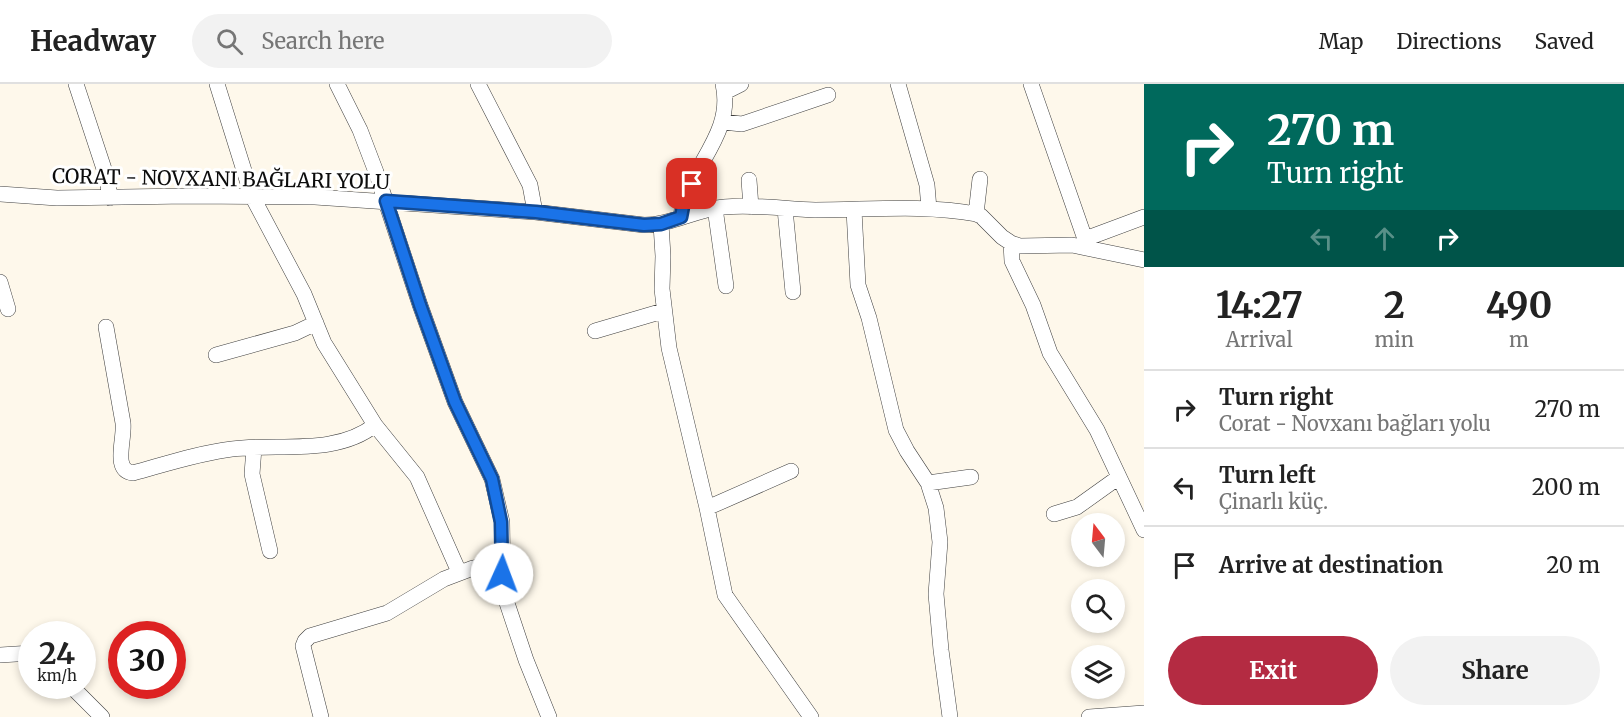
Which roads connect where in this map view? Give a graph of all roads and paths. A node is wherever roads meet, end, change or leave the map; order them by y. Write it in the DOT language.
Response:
graph roads {
  1 [pos="76,84"];
  2 [pos="217,84"];
  3 [pos="337,84"];
  4 [pos="478,84"];
  5 [pos="741,84"];
  6 [pos="898,84"];
  7 [pos="1031,84"];
  8 [pos="724,88"];
  9 [pos="828,95"];
  10 [pos="723,122"];
  11 [pos="980,178"];
  12 [pos="749,180"];
  13 [pos="0,194"];
  14 [pos="252,196"];
  15 [pos="110,198"];
  16 [pos="386,201"];
  17 [pos="751,207"];
  18 [pos="715,208"];
  19 [pos="784,209"];
  20 [pos="929,209"];
  21 [pos="854,210"];
  22 [pos="536,212"];
  23 [pos="976,214"];
  24 [pos="681,217"];
  25 [pos="1144,217"];
  26 [pos="661,224"];
  27 [pos="1011,243"];
  28 [pos="1084,243"];
  29 [pos="1144,260"];
  30 [pos="0,282"];
  31 [pos="726,286"];
  32 [pos="793,292"];
  33 [pos="8,309"];
  34 [pos="663,311"];
  35 [pos="315,323"];
  36 [pos="106,327"];
  37 [pos="595,331"];
  38 [pos="216,355"];
  39 [pos="375,425"];
  40 [pos="254,448"];
  41 [pos="790,471"];
  42 [pos="971,477"];
  43 [pos="1119,477"];
  44 [pos="928,483"];
  45 [pos="1138,503"];
  46 [pos="707,508"];
  47 [pos="1054,514"];
  48 [pos="1144,530"];
  49 [pos="270,551"];
  50 [pos="502,562"];
  51 [pos="459,572"];
  52 [pos="18,653"];
  53 [pos="0,655"];
  54 [pos="84,699"];
  55 [pos="1144,713"];
  56 [pos="102,717"];
  57 [pos="321,717"];
  58 [pos="549,717"];
  59 [pos="811,717"];
  60 [pos="950,717"];
  61 [pos="1089,717"];
  1 -- 15 [label="street"];
  2 -- 14 [label="street"];
  3 -- 16 [label="street"];
  4 -- 22 [label="street"];
  5 -- 8 [label="street"];
  6 -- 20 [label="street"];
  7 -- 28 [label="street"];
  8 -- 10 [label="street"];
  9 -- 10 [label="street"];
  10 -- 24 [label="street"];
  11 -- 23 [label="street"];
  12 -- 17 [label="street"];
  13 -- 15 [label="street"];
  14 -- 15 [label="street"];
  14 -- 16 [label="street"];
  14 -- 35 [label="street"];
  16 -- 22 [label="street"];
  16 -- 50 [label="street"];
  17 -- 18 [label="street"];
  17 -- 19 [label="street"];
  18 -- 24 [label="street"];
  18 -- 31 [label="street"];
  19 -- 21 [label="street"];
  19 -- 32 [label="street"];
  20 -- 21 [label="street"];
  20 -- 23 [label="street"];
  21 -- 44 [label="street"];
  22 -- 26 [label="street"];
  23 -- 27 [label="street"];
  24 -- 26 [label="street"];
  25 -- 28 [label="street"];
  26 -- 34 [label="street"];
  27 -- 28 [label="street"];
  27 -- 43 [label="street"];
  28 -- 29 [label="street"];
  30 -- 33 [label="street"];
  34 -- 37 [label="street"];
  34 -- 46 [label="street"];
  35 -- 38 [label="street"];
  35 -- 39 [label="street"];
  36 -- 40 [label="street"];
  39 -- 40 [label="street"];
  39 -- 51 [label="street"];
  40 -- 49 [label="street"];
  41 -- 46 [label="street"];
  42 -- 44 [label="street"];
  43 -- 45 [label="street"];
  43 -- 47 [label="street"];
  44 -- 60 [label="street"];
  45 -- 48 [label="street"];
  46 -- 59 [label="street"];
  50 -- 51 [label="street"];
  50 -- 58 [label="street"];
  51 -- 57 [label="street"];
  52 -- 53 [label="street"];
  54 -- 56 [label="street"];
  55 -- 61 [label="street"];
}
